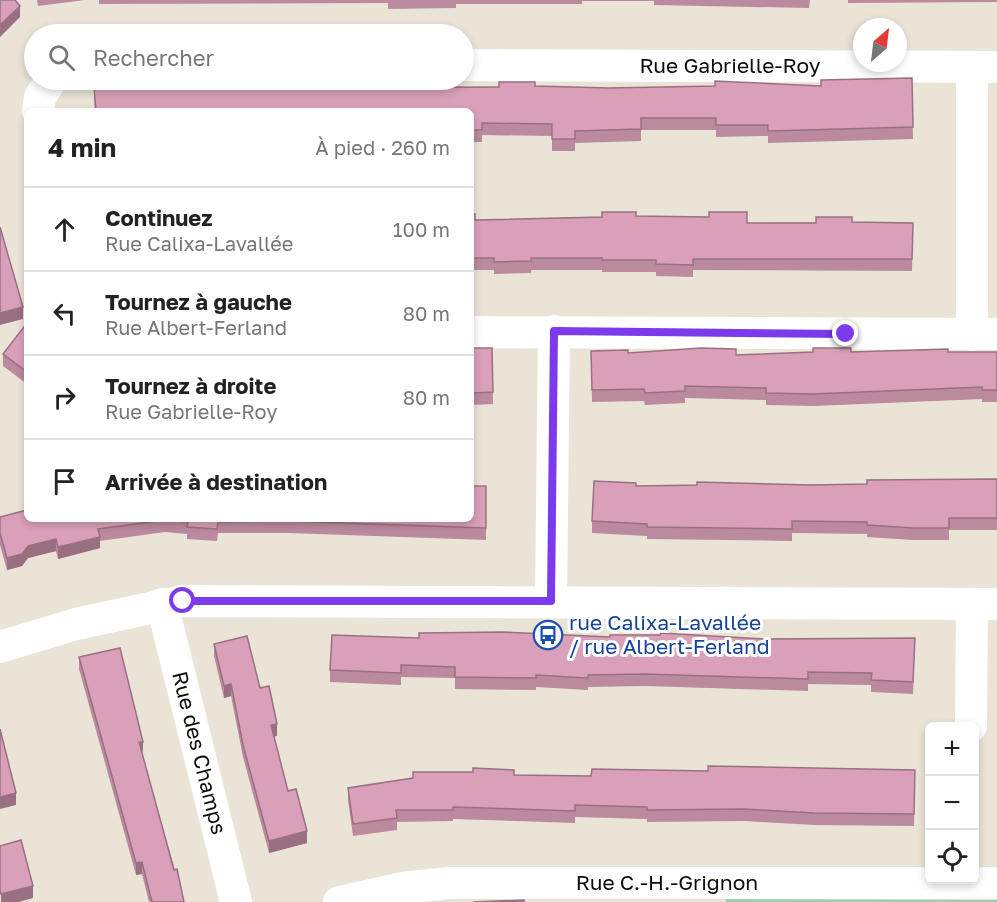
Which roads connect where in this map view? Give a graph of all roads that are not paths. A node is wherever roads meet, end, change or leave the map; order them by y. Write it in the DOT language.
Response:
graph roads {
  1 [pos="474,65"];
  2 [pos="984,67"];
  3 [pos="45,90"];
  4 [pos="38,108"];
  5 [pos="554,331"];
  6 [pos="474,332"];
  7 [pos="985,334"];
  8 [pos="551,601"];
  9 [pos="162,604"];
  10 [pos="984,604"];
  11 [pos="0,647"];
  12 [pos="971,722"];
  13 [pos="925,883"];
  14 [pos="582,893"];
  15 [pos="236,902"];
  16 [pos="339,902"];
  1 -- 2 [label="street, Rue Gabrielle-Roy"];
  2 -- 7 [label="street"];
  3 -- 4 [label="street"];
  5 -- 6 [label="street"];
  5 -- 7 [label="street"];
  5 -- 8 [label="street"];
  8 -- 9 [label="street"];
  8 -- 10 [label="street"];
  9 -- 11 [label="street"];
  9 -- 15 [label="street, Rue des Champs"];
  10 -- 12 [label="street"];
  13 -- 14 [label="street, Rue C.-H.-Grignon"];
  14 -- 16 [label="street, Rue C.-H.-Grignon"];
}
